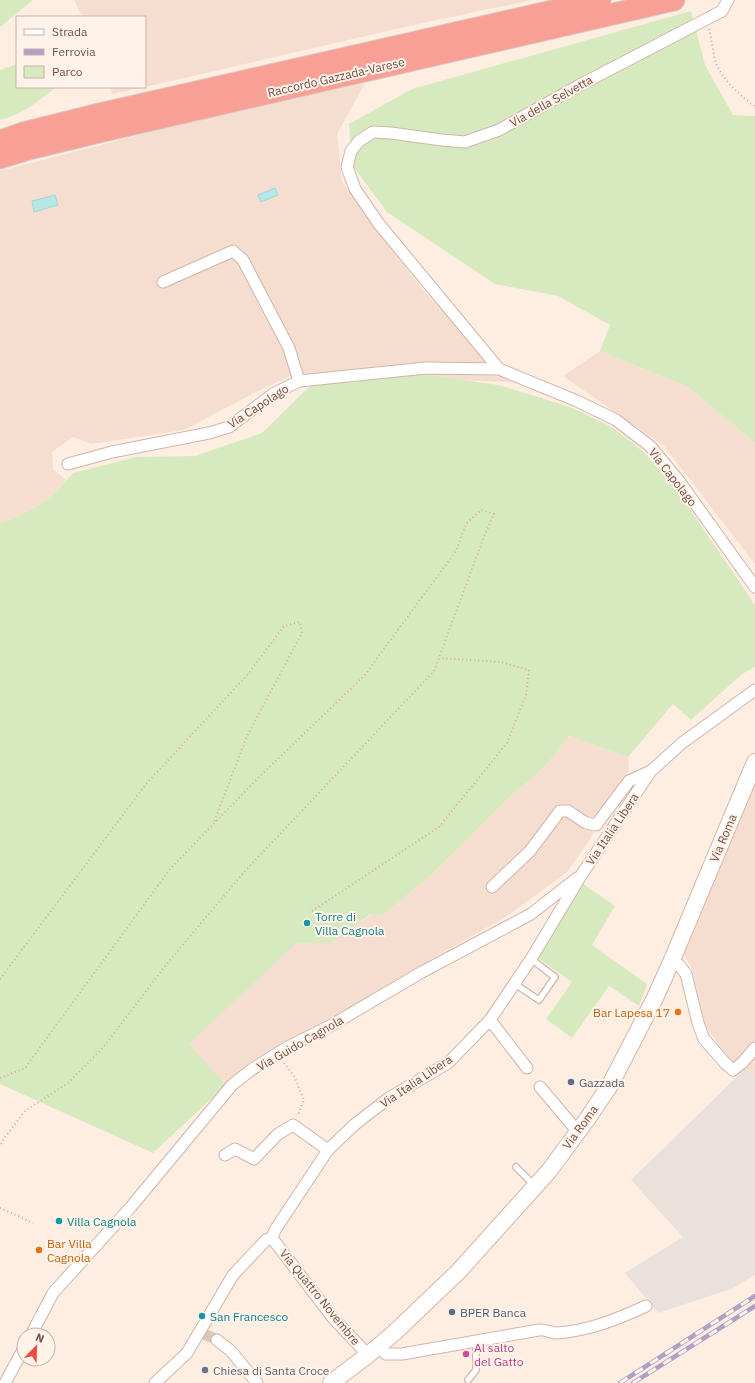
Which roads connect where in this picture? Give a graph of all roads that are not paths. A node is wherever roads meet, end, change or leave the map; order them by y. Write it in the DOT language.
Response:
graph roads {
  1 [pos="600,0"];
  2 [pos="674,0"];
  3 [pos="728,0"];
  4 [pos="0,140"];
  5 [pos="359,142"];
  6 [pos="0,158"];
  7 [pos="163,282"];
  8 [pos="499,369"];
  9 [pos="299,381"];
  10 [pos="68,464"];
  11 [pos="755,587"];
  12 [pos="755,690"];
  13 [pos="755,762"];
  14 [pos="651,771"];
  15 [pos="582,874"];
  16 [pos="492,887"];
  17 [pos="531,959"];
  18 [pos="672,960"];
  19 [pos="515,984"];
  20 [pos="490,1020"];
  21 [pos="755,1048"];
  22 [pos="527,1068"];
  23 [pos="540,1087"];
  24 [pos="578,1132"];
  25 [pos="328,1150"];
  26 [pos="225,1156"];
  27 [pos="516,1167"];
  28 [pos="535,1186"];
  29 [pos="272,1238"];
  30 [pos="646,1306"];
  31 [pos="35,1327"];
  32 [pos="217,1340"];
  33 [pos="476,1341"];
  34 [pos="373,1351"];
  35 [pos="16,1363"];
  36 [pos="255,1380"];
  37 [pos="468,1380"];
  38 [pos="5,1383"];
  39 [pos="155,1383"];
  40 [pos="331,1383"];
  1 -- 4 [label="highway, Raccordo Gazzada-Varese"];
  2 -- 6 [label="highway, Raccordo Gazzada-Varese"];
  3 -- 5 [label="street, Via della Selvetta"];
  5 -- 8 [label="street, Via Capolago"];
  7 -- 9 [label="street"];
  8 -- 9 [label="street, Via Capolago"];
  8 -- 11 [label="street, Via Capolago"];
  9 -- 10 [label="street, Via Capolago"];
  12 -- 14 [label="street, Via Italia Libera"];
  13 -- 18 [label="main road, Via Roma"];
  14 -- 15 [label="street, Via Italia Libera"];
  14 -- 16 [label="street"];
  15 -- 17 [label="street, Via Italia Libera"];
  15 -- 31 [label="street, Via Guido Cagnola"];
  17 -- 19 [label="street, Via Italia Libera"];
  17 -- 19 [label="lane"];
  18 -- 21 [label="street"];
  18 -- 24 [label="main road, Via Roma"];
  19 -- 20 [label="street, Via Italia Libera"];
  20 -- 22 [label="street"];
  20 -- 25 [label="street, Via Italia Libera"];
  23 -- 24 [label="street"];
  24 -- 28 [label="main road, Via Roma"];
  25 -- 26 [label="street"];
  25 -- 29 [label="street, Via Italia Libera"];
  27 -- 28 [label="lane"];
  28 -- 34 [label="main road, Via Roma"];
  29 -- 34 [label="street, Via Quattro Novembre"];
  29 -- 39 [label="street, Via Italia Libera"];
  30 -- 33 [label="street"];
  32 -- 36 [label="street"];
  33 -- 34 [label="street"];
  33 -- 37 [label="lane"];
  34 -- 40 [label="main road, Via Roma"];
  35 -- 38 [label="street"];
}
